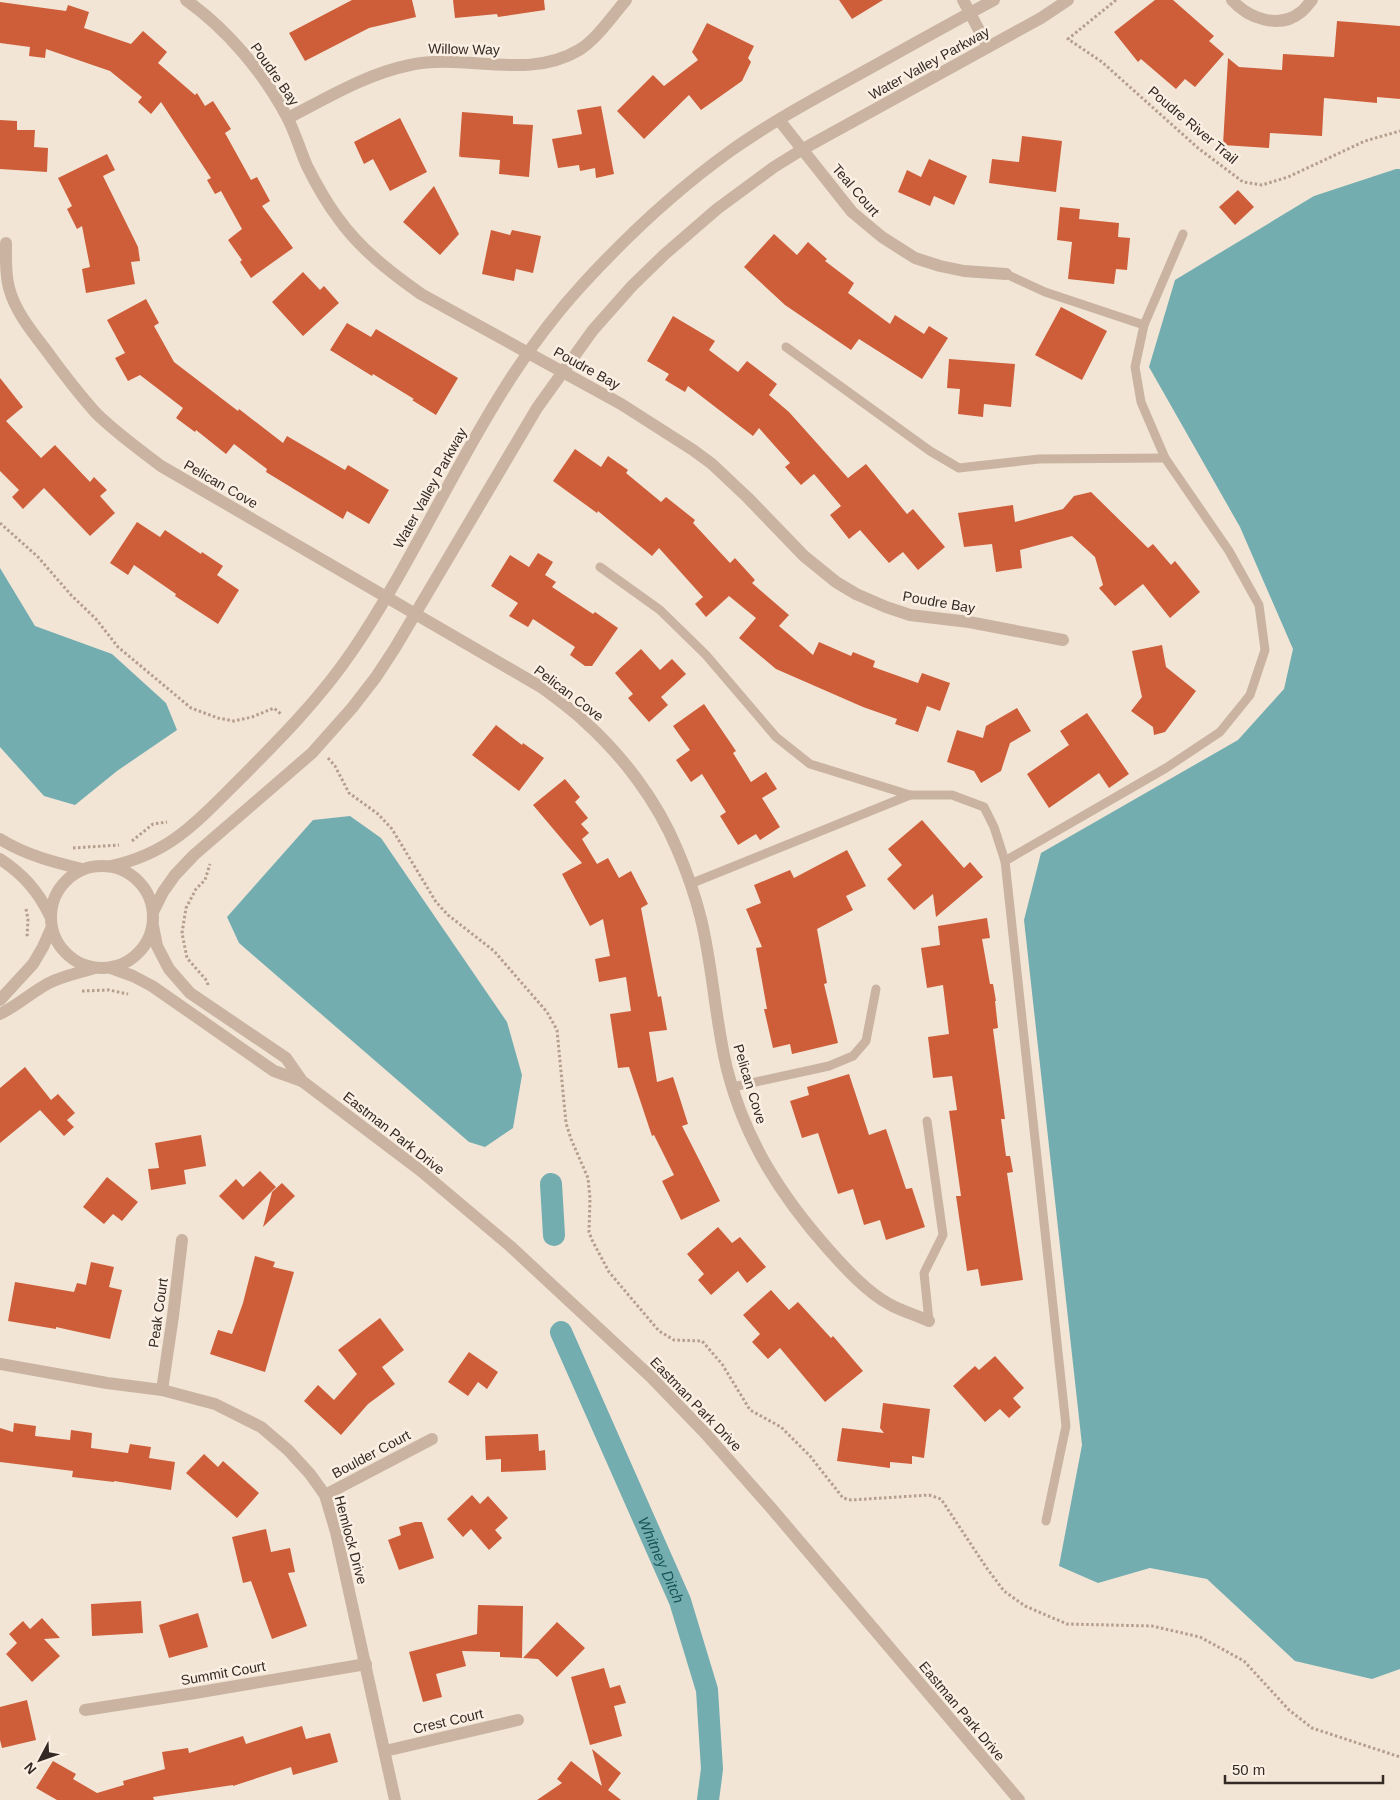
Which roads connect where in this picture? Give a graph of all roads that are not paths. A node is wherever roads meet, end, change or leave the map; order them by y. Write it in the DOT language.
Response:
graph roads {
  1 [pos="186,0"];
  2 [pos="626,0"];
  3 [pos="963,0"];
  4 [pos="994,0"];
  5 [pos="1068,0"];
  6 [pos="1232,0"];
  7 [pos="1312,0"];
  8 [pos="970,13"];
  9 [pos="988,47"];
  10 [pos="288,118"];
  11 [pos="779,120"];
  12 [pos="803,150"];
  13 [pos="1183,234"];
  14 [pos="6,243"];
  15 [pos="1006,274"];
  16 [pos="1144,325"];
  17 [pos="786,347"];
  18 [pos="527,353"];
  19 [pos="562,372"];
  20 [pos="1165,458"];
  21 [pos="600,567"];
  22 [pos="386,598"];
  23 [pos="415,614"];
  24 [pos="1063,640"];
  25 [pos="910,795"];
  26 [pos="0,839"];
  27 [pos="0,859"];
  28 [pos="1005,861"];
  29 [pos="111,866"];
  30 [pos="82,869"];
  31 [pos="690,884"];
  32 [pos="153,912"];
  33 [pos="50,916"];
  34 [pos="153,926"];
  35 [pos="51,929"];
  36 [pos="94,968"];
  37 [pos="111,968"];
  38 [pos="876,990"];
  39 [pos="0,1000"];
  40 [pos="0,1014"];
  41 [pos="302,1080"];
  42 [pos="733,1087"];
  43 [pos="927,1121"];
  44 [pos="182,1240"];
  45 [pos="929,1321"];
  46 [pos="0,1364"];
  47 [pos="162,1390"];
  48 [pos="432,1439"];
  49 [pos="324,1495"];
  50 [pos="1046,1521"];
  51 [pos="366,1664"];
  52 [pos="85,1710"];
  53 [pos="518,1720"];
  54 [pos="385,1751"];
  55 [pos="396,1800"];
  56 [pos="1019,1800"];
  1 -- 10 [label="street, Poudre Bay"];
  2 -- 10 [label="street, Willow Way"];
  3 -- 8 [label="street"];
  4 -- 8 [label="street, Water Valley Parkway"];
  5 -- 9 [label="street, Water Valley Parkway"];
  6 -- 7 [label="street"];
  8 -- 9 [label="street"];
  8 -- 11 [label="street, Water Valley Parkway"];
  9 -- 12 [label="street, Water Valley Parkway"];
  10 -- 18 [label="street, Poudre Bay"];
  11 -- 12 [label="street"];
  11 -- 18 [label="street, Water Valley Parkway"];
  12 -- 15 [label="street, Teal Court"];
  12 -- 19 [label="street, Water Valley Parkway"];
  13 -- 16 [label="lane"];
  14 -- 22 [label="street, Pelican Cove"];
  15 -- 16 [label="lane"];
  16 -- 20 [label="lane"];
  17 -- 20 [label="lane"];
  18 -- 19 [label="street, Poudre Bay"];
  18 -- 22 [label="street, Water Valley Parkway"];
  19 -- 23 [label="street, Water Valley Parkway"];
  19 -- 24 [label="street, Poudre Bay"];
  20 -- 28 [label="lane"];
  21 -- 25 [label="lane"];
  22 -- 23 [label="street, Pelican Cove"];
  22 -- 29 [label="street, Water Valley Parkway"];
  23 -- 31 [label="street, Pelican Cove"];
  23 -- 32 [label="street, Water Valley Parkway"];
  25 -- 28 [label="lane"];
  25 -- 31 [label="lane"];
  26 -- 30 [label="street"];
  27 -- 33 [label="street"];
  28 -- 50 [label="lane"];
  29 -- 30 [label="street"];
  29 -- 32 [label="street"];
  30 -- 33 [label="street"];
  31 -- 42 [label="street, Pelican Cove"];
  32 -- 34 [label="street"];
  33 -- 35 [label="street"];
  34 -- 37 [label="street"];
  34 -- 41 [label="street, Eastman Park Drive"];
  35 -- 36 [label="street"];
  35 -- 39 [label="street"];
  36 -- 37 [label="street"];
  36 -- 40 [label="street"];
  37 -- 41 [label="street, Eastman Park Drive"];
  38 -- 42 [label="lane"];
  41 -- 56 [label="street, Eastman Park Drive"];
  42 -- 45 [label="street, Pelican Cove"];
  43 -- 45 [label="lane"];
  44 -- 47 [label="street, Peak Court"];
  46 -- 47 [label="street, Hemlock Drive"];
  47 -- 49 [label="street, Hemlock Drive"];
  48 -- 49 [label="street, Boulder Court"];
  49 -- 51 [label="street, Hemlock Drive"];
  51 -- 52 [label="street, Summit Court"];
  51 -- 54 [label="street, Hemlock Drive"];
  53 -- 54 [label="street, Crest Court"];
  54 -- 55 [label="street, Hemlock Drive"];
}
